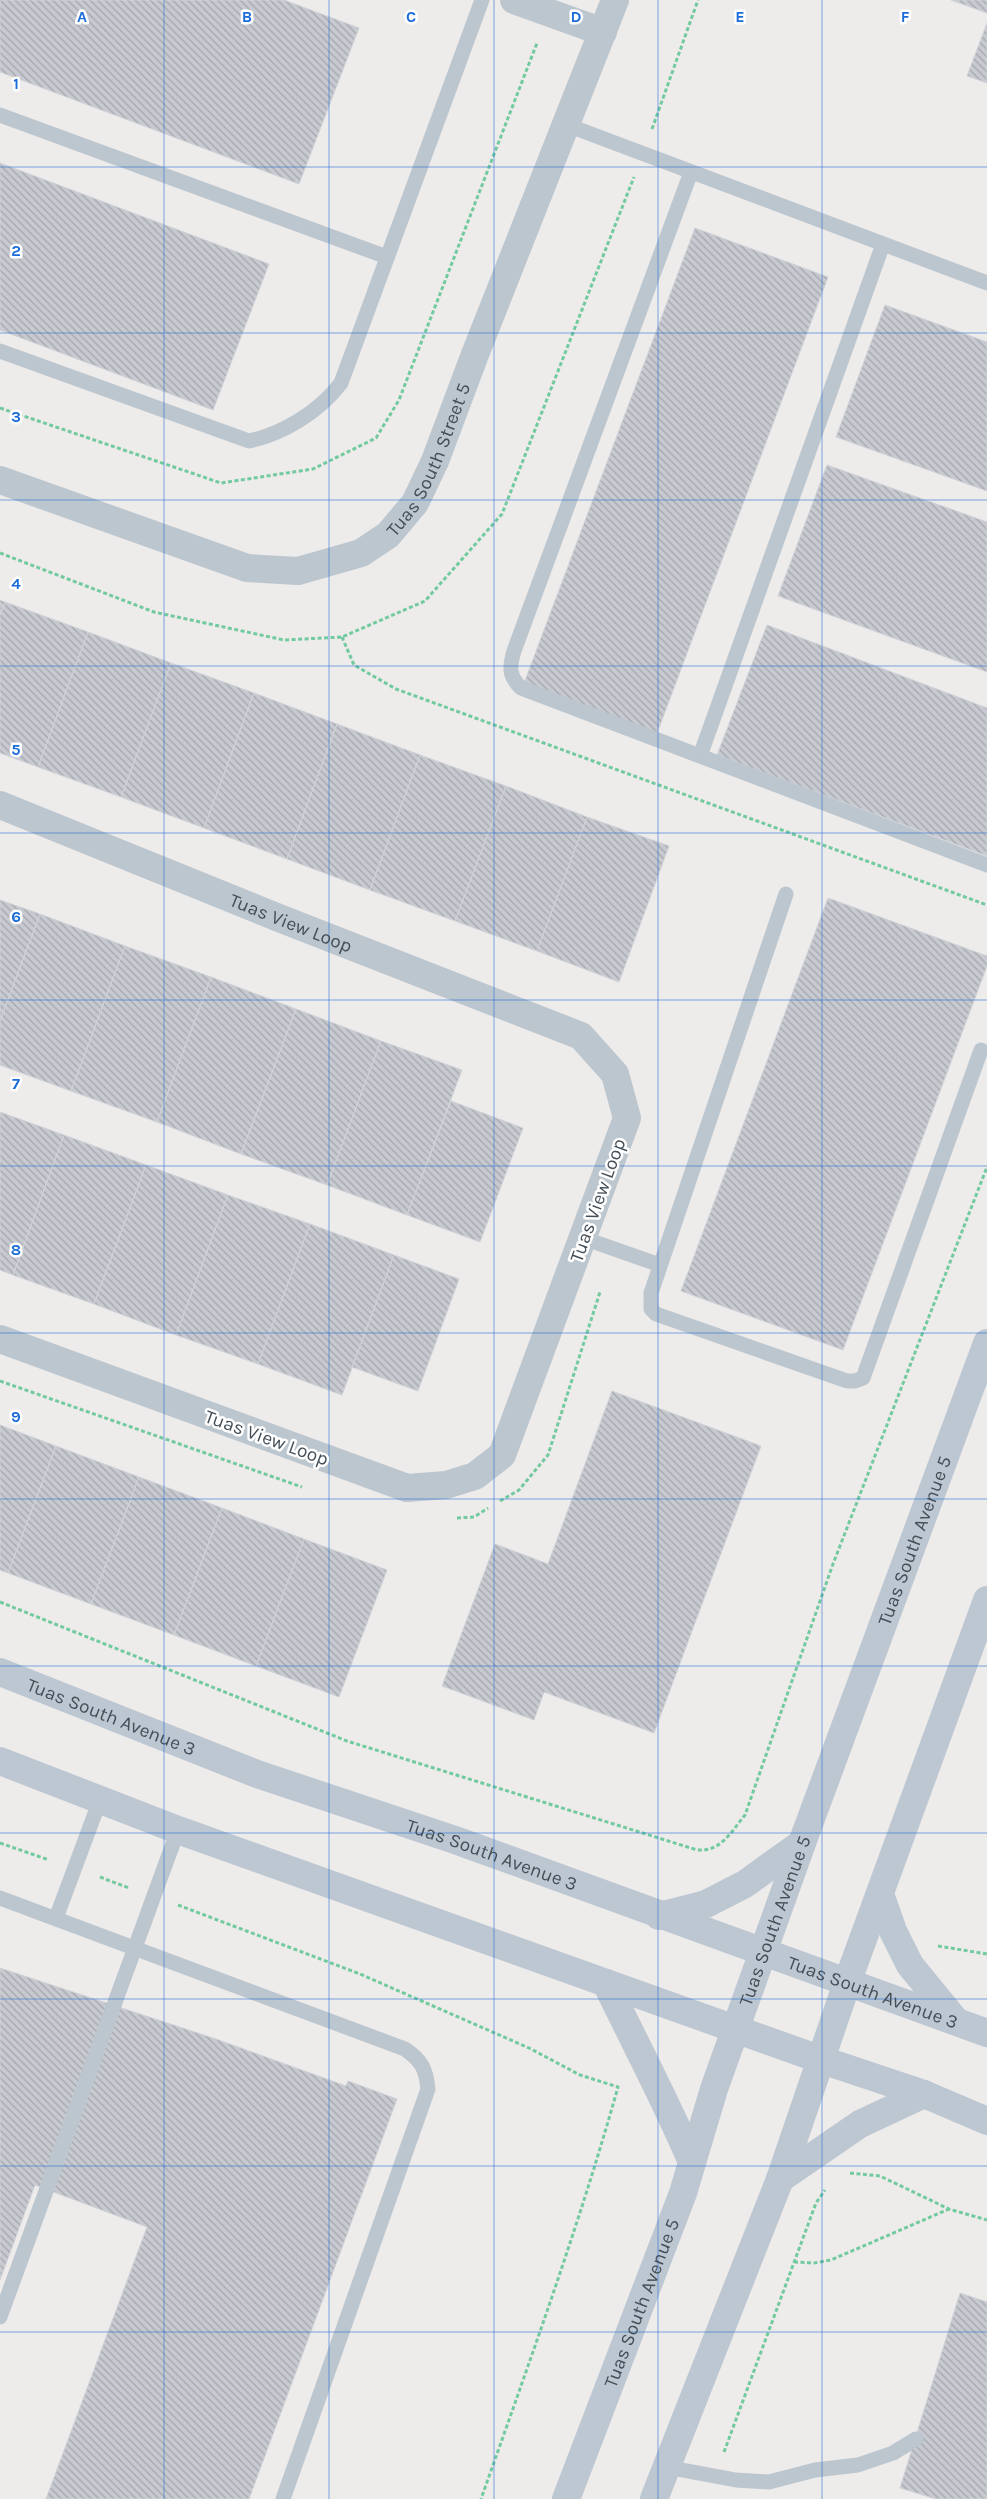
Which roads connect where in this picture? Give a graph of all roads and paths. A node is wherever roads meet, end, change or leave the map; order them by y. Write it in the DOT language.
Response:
graph roads {
  1 [pos="482,0"];
  2 [pos="514,0"];
  3 [pos="614,0"];
  4 [pos="603,32"];
  5 [pos="0,114"];
  6 [pos="567,125"];
  7 [pos="691,172"];
  8 [pos="883,244"];
  9 [pos="387,256"];
  10 [pos="987,283"];
  11 [pos="0,352"];
  12 [pos="0,480"];
  13 [pos="342,637"];
  14 [pos="700,756"];
  15 [pos="0,805"];
  16 [pos="987,865"];
  17 [pos="786,894"];
  18 [pos="987,905"];
  19 [pos="981,1050"];
  20 [pos="987,1167"];
  21 [pos="582,1238"];
  22 [pos="614,1249"];
  23 [pos="660,1265"];
  24 [pos="0,1339"];
  25 [pos="987,1343"];
  26 [pos="0,1382"];
  27 [pos="307,1489"];
  28 [pos="456,1518"];
  29 [pos="987,1600"];
  30 [pos="0,1602"];
  31 [pos="0,1672"];
  32 [pos="0,1761"];
  33 [pos="100,1800"];
  34 [pos="178,1830"];
  35 [pos="0,1843"];
  36 [pos="802,1843"];
  37 [pos="74,1868"];
  38 [pos="880,1894"];
  39 [pos="153,1896"];
  40 [pos="0,1898"];
  41 [pos="659,1916"];
  42 [pos="56,1918"];
  43 [pos="937,1946"];
  44 [pos="133,1949"];
  45 [pos="764,1951"];
  46 [pos="987,1954"];
  47 [pos="606,1983"];
  48 [pos="847,1983"];
  49 [pos="957,2022"];
  50 [pos="736,2029"];
  51 [pos="987,2033"];
  52 [pos="822,2060"];
  53 [pos="924,2094"];
  54 [pos="987,2121"];
  55 [pos="692,2162"];
  56 [pos="840,2176"];
  57 [pos="780,2179"];
  58 [pos="826,2188"];
  59 [pos="949,2209"];
  60 [pos="987,2220"];
  61 [pos="794,2262"];
  62 [pos="0,2317"];
  63 [pos="916,2439"];
  64 [pos="666,2467"];
  65 [pos="716,2476"];
  66 [pos="283,2499"];
  67 [pos="481,2499"];
  68 [pos="566,2499"];
  69 [pos="654,2499"];
  1 -- 9 [label="lane"];
  2 -- 4 [label="street"];
  3 -- 4 [label="street, Tuas South Street 5"];
  4 -- 6 [label="street, Tuas South Street 5"];
  5 -- 9 [label="lane"];
  6 -- 7 [label="lane"];
  6 -- 12 [label="street, Tuas South Street 5"];
  7 -- 8 [label="lane"];
  7 -- 14 [label="lane"];
  8 -- 10 [label="lane"];
  8 -- 14 [label="lane"];
  9 -- 11 [label="lane"];
  13 -- 18 [label="path"];
  14 -- 16 [label="lane"];
  15 -- 21 [label="street, Tuas View Loop"];
  17 -- 23 [label="lane"];
  19 -- 23 [label="lane"];
  20 -- 30 [label="path"];
  21 -- 22 [label="lane"];
  21 -- 24 [label="street, Tuas View Loop"];
  22 -- 23 [label="lane"];
  22 -- 28 [label="path"];
  25 -- 36 [label="main road, Tuas South Avenue 5"];
  26 -- 27 [label="path"];
  29 -- 38 [label="main road"];
  31 -- 41 [label="main road, Tuas South Avenue 3"];
  32 -- 33 [label="main road"];
  33 -- 34 [label="main road"];
  33 -- 37 [label="lane"];
  34 -- 39 [label="lane"];
  34 -- 47 [label="main road"];
  35 -- 37 [label="path"];
  36 -- 41 [label="main road"];
  36 -- 45 [label="main road, Tuas South Avenue 5"];
  37 -- 39 [label="path"];
  37 -- 42 [label="lane"];
  38 -- 48 [label="main road"];
  38 -- 49 [label="main road"];
  39 -- 44 [label="lane"];
  39 -- 67 [label="path"];
  40 -- 42 [label="lane"];
  41 -- 45 [label="main road, Tuas South Avenue 3"];
  42 -- 44 [label="lane"];
  43 -- 46 [label="path"];
  44 -- 62 [label="lane"];
  44 -- 66 [label="lane"];
  45 -- 48 [label="main road, Tuas South Avenue 3"];
  45 -- 50 [label="main road, Tuas South Avenue 5"];
  47 -- 50 [label="main road"];
  47 -- 55 [label="main road"];
  48 -- 49 [label="main road, Tuas South Avenue 3"];
  48 -- 52 [label="main road"];
  49 -- 51 [label="main road, Tuas South Avenue 3"];
  50 -- 52 [label="main road"];
  50 -- 55 [label="main road, Tuas South Avenue 5"];
  52 -- 53 [label="main road"];
  52 -- 57 [label="main road"];
  53 -- 54 [label="main road"];
  53 -- 57 [label="main road"];
  55 -- 68 [label="main road, Tuas South Avenue 5"];
  56 -- 59 [label="path"];
  57 -- 64 [label="main road"];
  58 -- 61 [label="path"];
  59 -- 60 [label="path"];
  59 -- 61 [label="path"];
  61 -- 65 [label="path"];
  63 -- 65 [label="lane"];
  64 -- 65 [label="lane"];
  64 -- 69 [label="main road"];
}
